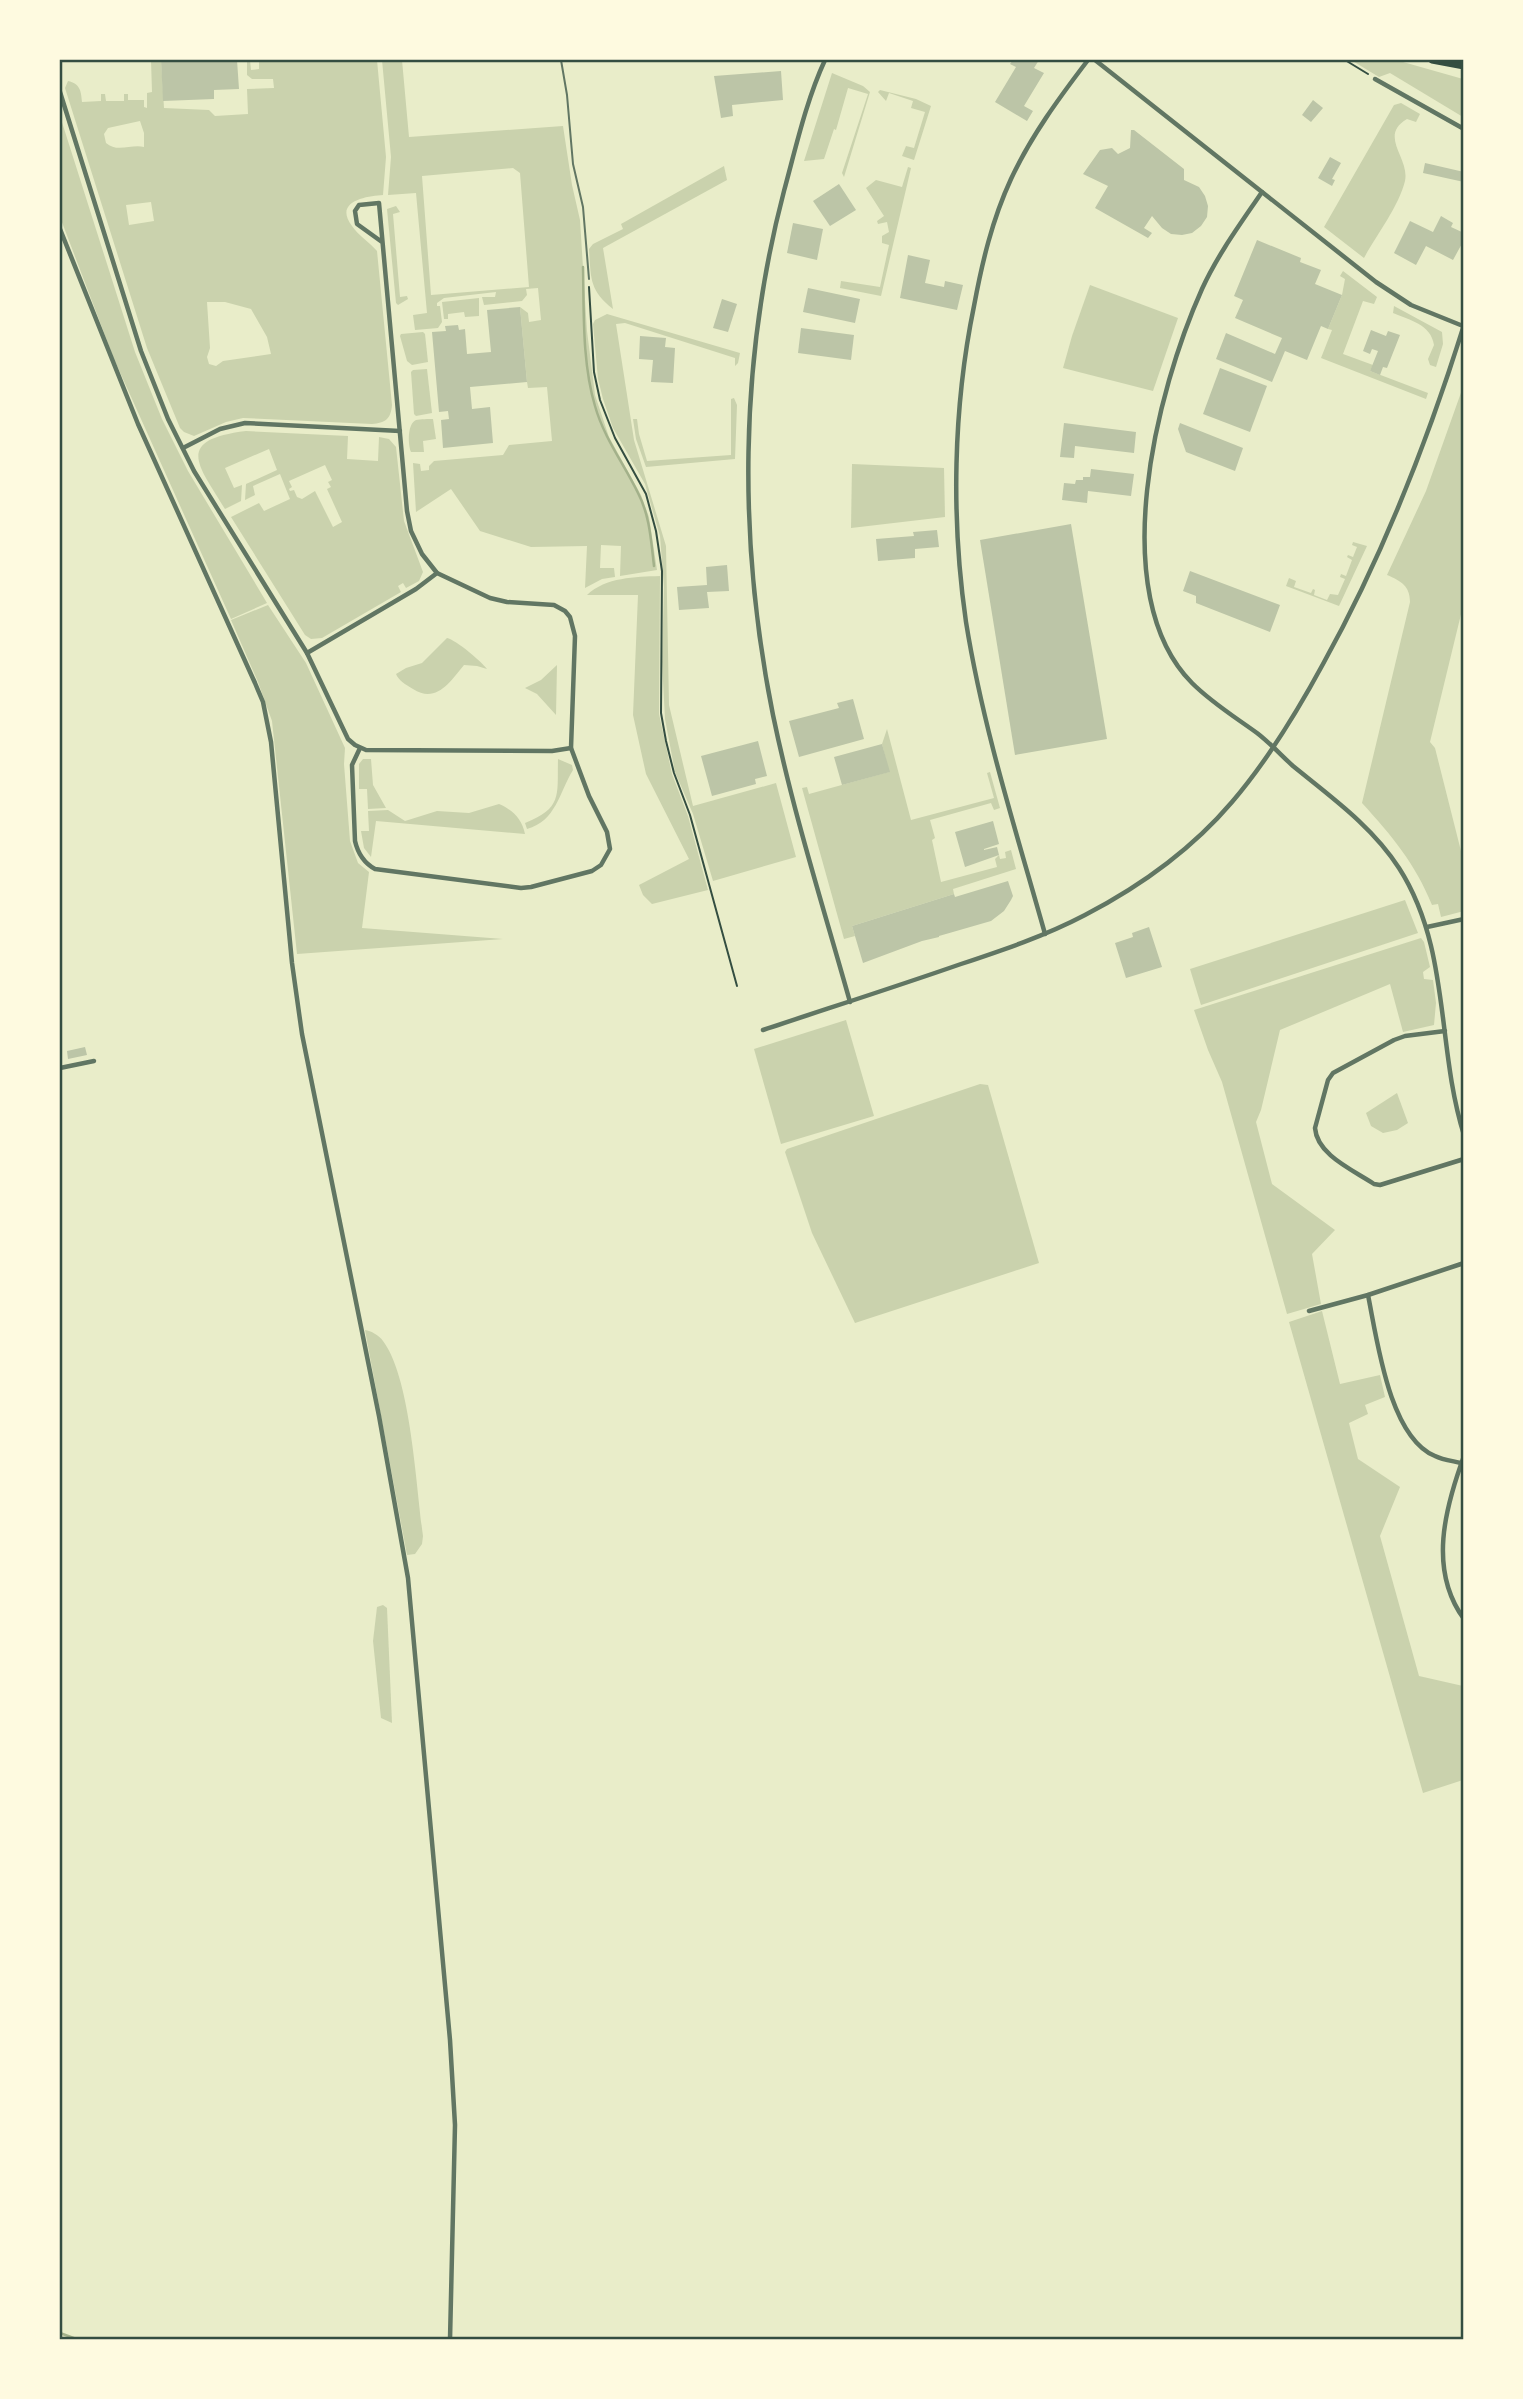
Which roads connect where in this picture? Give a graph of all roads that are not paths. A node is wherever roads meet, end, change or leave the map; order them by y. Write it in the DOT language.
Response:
graph roads {
  1 [pos="561,60"];
  2 [pos="825,60"];
  3 [pos="1088,60"];
  4 [pos="1095,60"];
  5 [pos="1432,60"];
  6 [pos="1464,66"];
  7 [pos="1375,79"];
  8 [pos="60,92"];
  9 [pos="1464,130"];
  10 [pos="1262,191"];
  11 [pos="60,229"];
  12 [pos="382,242"];
  13 [pos="589,279"];
  14 [pos="1463,325"];
  15 [pos="400,431"];
  16 [pos="183,448"];
  17 [pos="437,573"];
  18 [pos="307,653"];
  19 [pos="1273,747"];
  20 [pos="571,748"];
  21 [pos="363,749"];
  22 [pos="1464,919"];
  23 [pos="1427,927"];
  24 [pos="1045,934"];
  25 [pos="850,1002"];
  26 [pos="763,1030"];
  27 [pos="1445,1031"];
  28 [pos="94,1061"];
  29 [pos="60,1068"];
  30 [pos="1464,1135"];
  31 [pos="1464,1158"];
  32 [pos="1464,1263"];
  33 [pos="1368,1295"];
  34 [pos="1309,1311"];
  35 [pos="1464,1456"];
  36 [pos="1461,1463"];
  37 [pos="1464,1619"];
  38 [pos="450,2340"];
  1 -- 13 [label="lane"];
  2 -- 25 [label="street"];
  3 -- 24 [label="street"];
  4 -- 10 [label="street"];
  5 -- 6 [label="main road"];
  7 -- 9 [label="street"];
  8 -- 16 [label="street"];
  10 -- 14 [label="street"];
  10 -- 19 [label="street"];
  11 -- 38 [label="street"];
  12 -- 12 [label="street"];
  12 -- 15 [label="street"];
  14 -- 19 [label="street"];
  15 -- 16 [label="street"];
  15 -- 17 [label="street"];
  16 -- 18 [label="street"];
  17 -- 18 [label="street"];
  17 -- 20 [label="street"];
  18 -- 21 [label="street"];
  19 -- 23 [label="street"];
  19 -- 24 [label="street"];
  20 -- 21 [label="street"];
  20 -- 21 [label="street"];
  22 -- 23 [label="street"];
  23 -- 27 [label="street"];
  24 -- 25 [label="street"];
  25 -- 26 [label="street"];
  27 -- 30 [label="street"];
  27 -- 31 [label="street"];
  28 -- 29 [label="street"];
  32 -- 33 [label="street"];
  33 -- 34 [label="street"];
  33 -- 36 [label="street"];
  35 -- 36 [label="street"];
  36 -- 37 [label="street"];
}
